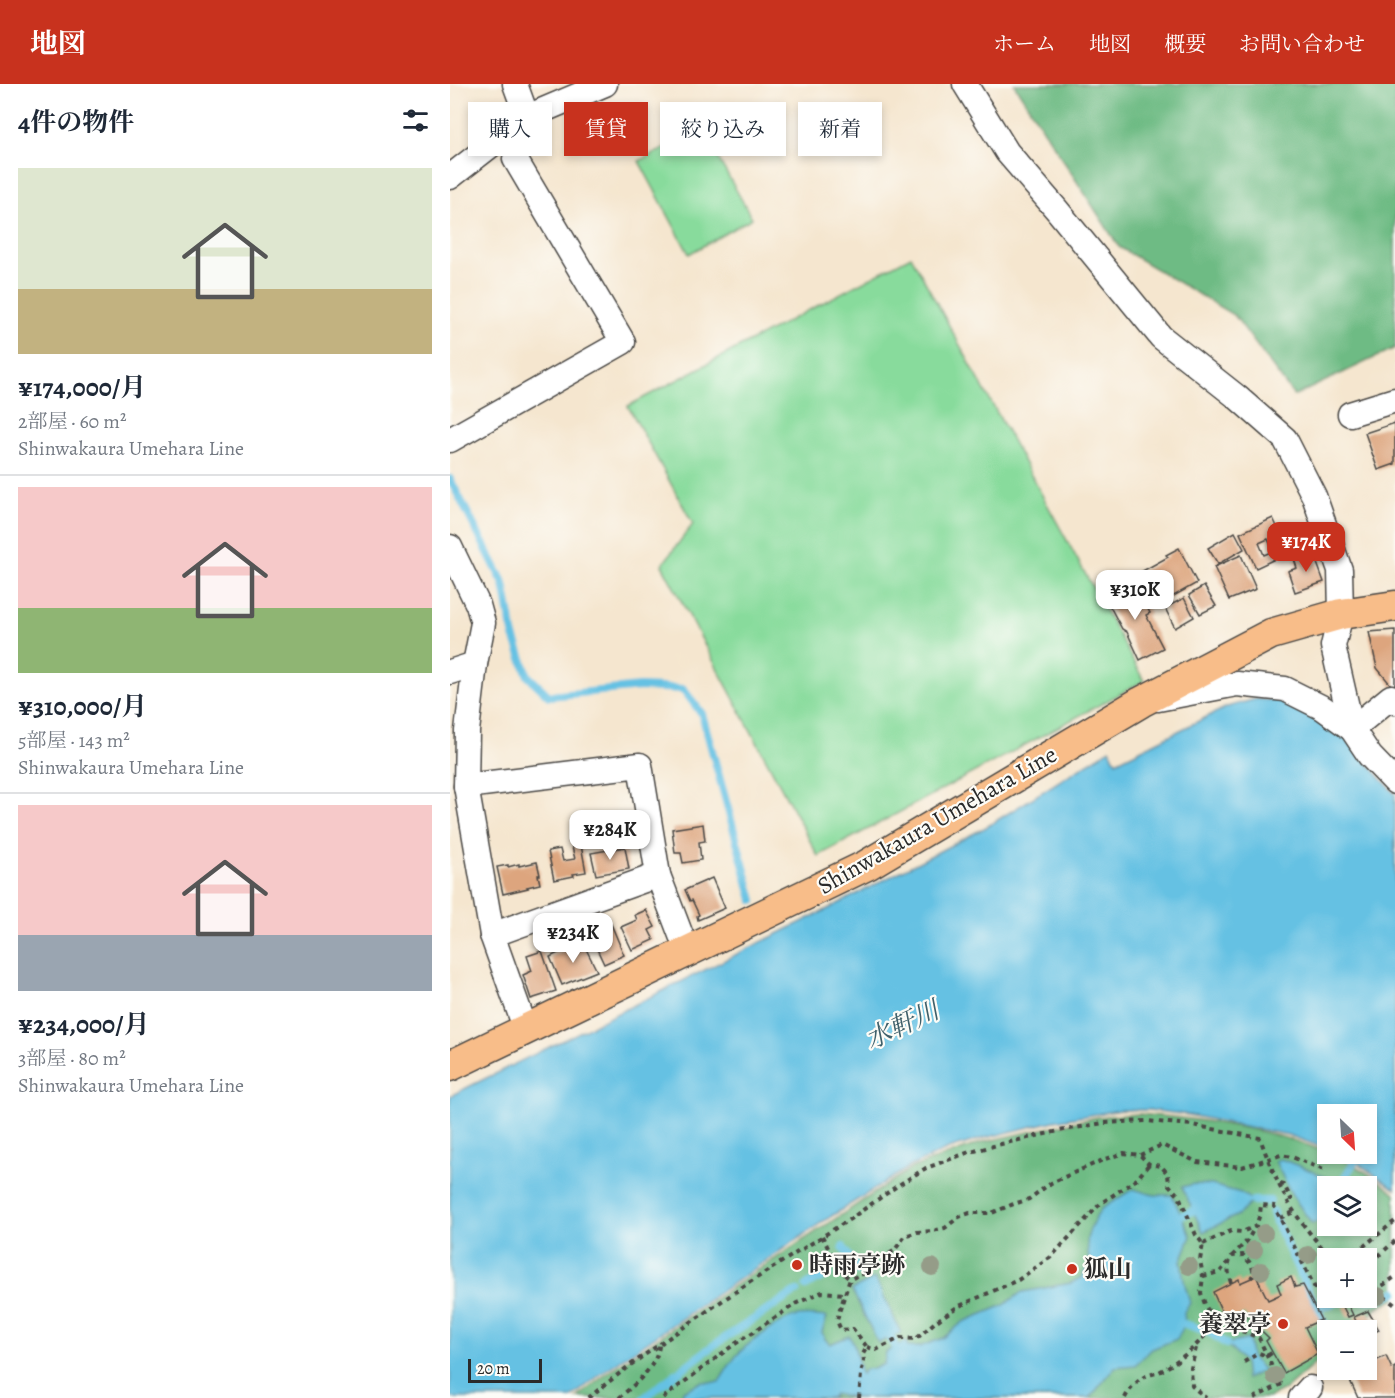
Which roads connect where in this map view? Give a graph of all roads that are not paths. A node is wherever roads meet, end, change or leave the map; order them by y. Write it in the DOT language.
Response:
graph roads {
  1 [pos="515,84"];
  2 [pos="605,84"];
  3 [pos="965,84"];
  4 [pos="522,102"];
  5 [pos="552,106"];
  6 [pos="477,156"];
  7 [pos="515,159"];
  8 [pos="450,177"];
  9 [pos="1395,400"];
  10 [pos="1350,414"];
  11 [pos="450,440"];
  12 [pos="450,547"];
  13 [pos="1395,606"];
  14 [pos="1341,614"];
  15 [pos="475,664"];
  16 [pos="450,672"];
  17 [pos="1141,702"];
  18 [pos="1395,702"];
  19 [pos="1352,729"];
  20 [pos="1395,782"];
  21 [pos="466,786"];
  22 [pos="658,875"];
  23 [pos="492,935"];
  24 [pos="687,951"];
  25 [pos="525,1030"];
  26 [pos="450,1066"];
  1 -- 4 [label="street"];
  2 -- 5 [label="street"];
  3 -- 14 [label="street"];
  6 -- 8 [label="street"];
  7 -- 11 [label="street"];
  9 -- 10 [label="street"];
  12 -- 15 [label="street"];
  13 -- 14 [label="main road, Shinwakaura Umehara Line"];
  14 -- 17 [label="main road, Shinwakaura Umehara Line"];
  14 -- 19 [label="street"];
  15 -- 16 [label="street"];
  15 -- 21 [label="street"];
  17 -- 19 [label="street"];
  17 -- 24 [label="main road, Shinwakaura Umehara Line"];
  18 -- 19 [label="street"];
  19 -- 20 [label="street"];
  21 -- 22 [label="street"];
  21 -- 23 [label="street"];
  22 -- 23 [label="street"];
  22 -- 24 [label="street"];
  23 -- 25 [label="street"];
  24 -- 25 [label="main road, Shinwakaura Umehara Line"];
  25 -- 26 [label="main road, Shinwakaura Umehara Line"];
}
